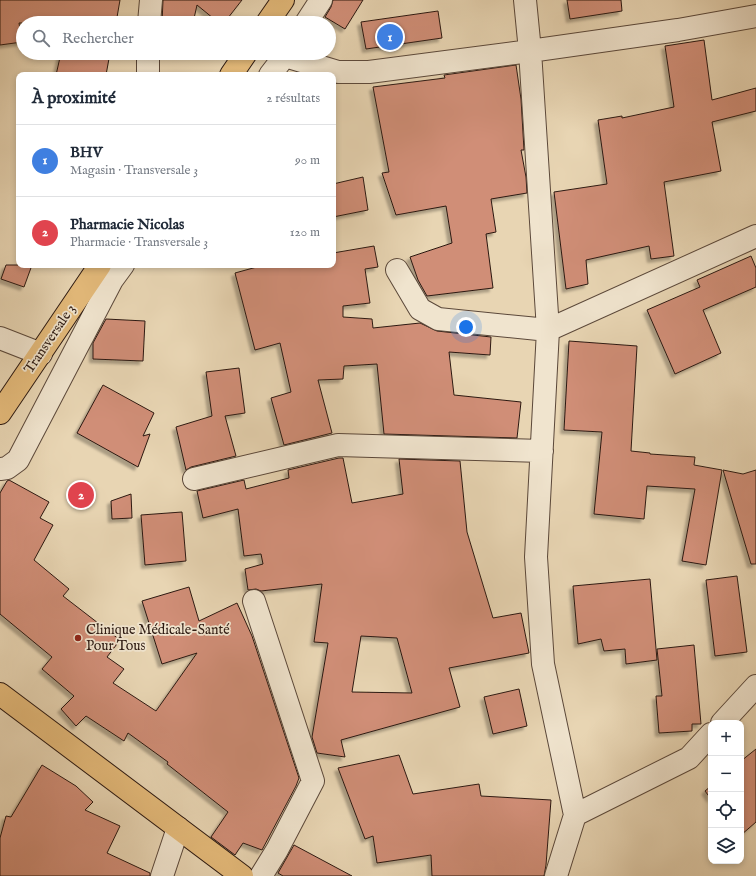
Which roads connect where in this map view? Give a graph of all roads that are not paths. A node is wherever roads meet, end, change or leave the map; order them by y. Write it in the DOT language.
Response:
graph roads {
  1 [pos="151,0"];
  2 [pos="283,0"];
  3 [pos="321,0"];
  4 [pos="525,0"];
  5 [pos="150,16"];
  6 [pos="272,16"];
  7 [pos="311,16"];
  8 [pos="756,16"];
  9 [pos="530,52"];
  10 [pos="148,60"];
  11 [pos="241,60"];
  12 [pos="280,60"];
  13 [pos="302,60"];
  14 [pos="148,72"];
  15 [pos="233,72"];
  16 [pos="272,72"];
  17 [pos="756,236"];
  18 [pos="98,268"];
  19 [pos="121,268"];
  20 [pos="397,270"];
  21 [pos="548,330"];
  22 [pos="0,338"];
  23 [pos="41,354"];
  24 [pos="0,413"];
  25 [pos="542,451"];
  26 [pos="0,469"];
  27 [pos="194,479"];
  28 [pos="254,601"];
  29 [pos="756,686"];
  30 [pos="0,694"];
  31 [pos="725,720"];
  32 [pos="708,737"];
  33 [pos="575,814"];
  34 [pos="178,828"];
  35 [pos="162,876"];
  36 [pos="242,876"];
  37 [pos="261,876"];
  38 [pos="556,876"];
  1 -- 5 [label="street"];
  2 -- 6 [label="main road"];
  3 -- 7 [label="street"];
  4 -- 9 [label="street"];
  8 -- 9 [label="street"];
  9 -- 13 [label="street"];
  9 -- 21 [label="street"];
  10 -- 14 [label="street"];
  11 -- 15 [label="main road"];
  12 -- 16 [label="street"];
  17 -- 21 [label="street"];
  18 -- 23 [label="main road, Transversale 3"];
  19 -- 26 [label="street"];
  20 -- 21 [label="street"];
  21 -- 25 [label="street"];
  22 -- 23 [label="street"];
  23 -- 24 [label="main road, Transversale 3"];
  25 -- 27 [label="street"];
  25 -- 33 [label="street"];
  28 -- 37 [label="street"];
  29 -- 31 [label="street"];
  30 -- 34 [label="main road"];
  32 -- 33 [label="street"];
  33 -- 38 [label="street"];
  34 -- 35 [label="street"];
  34 -- 36 [label="main road"];
}
